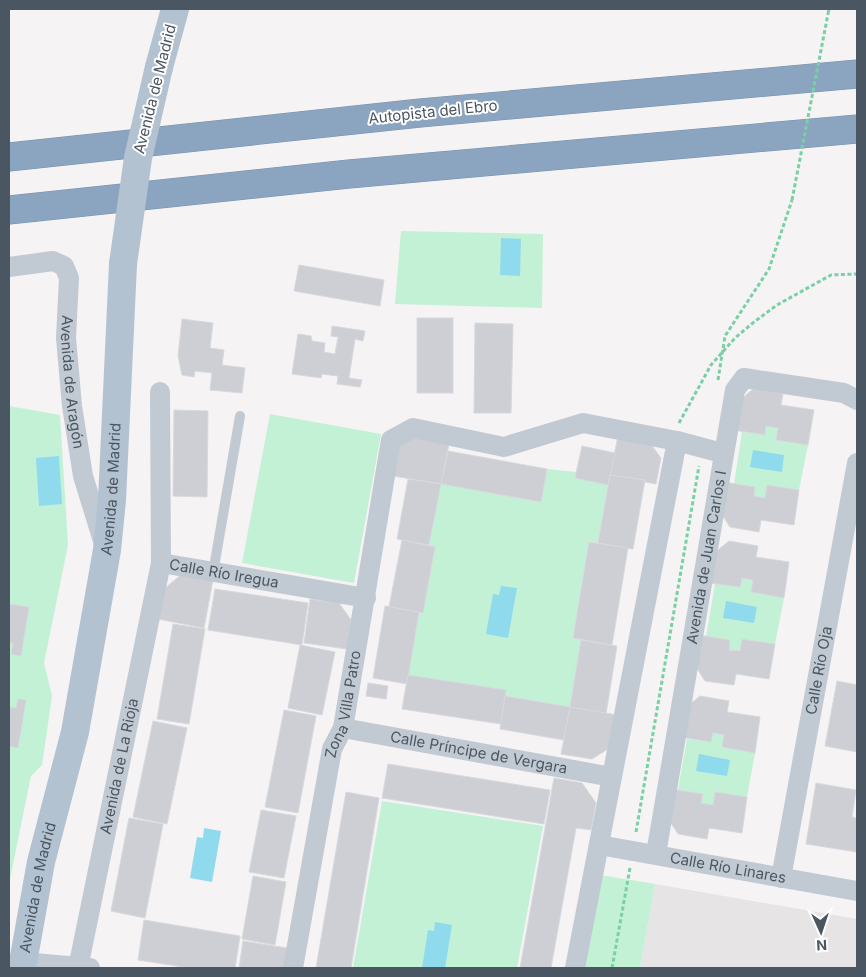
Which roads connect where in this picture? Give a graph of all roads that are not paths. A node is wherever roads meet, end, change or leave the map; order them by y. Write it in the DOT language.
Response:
graph roads {
  1 [pos="175,9"];
  2 [pos="857,74"];
  3 [pos="857,129"];
  4 [pos="9,158"];
  5 [pos="9,210"];
  6 [pos="9,267"];
  7 [pos="160,392"];
  8 [pos="857,400"];
  9 [pos="240,416"];
  10 [pos="678,441"];
  11 [pos="722,453"];
  12 [pos="857,463"];
  13 [pos="106,550"];
  14 [pos="849,553"];
  15 [pos="160,563"];
  16 [pos="212,573"];
  17 [pos="366,598"];
  18 [pos="344,728"];
  19 [pos="612,777"];
  20 [pos="599,845"];
  21 [pos="656,854"];
  22 [pos="781,878"];
  23 [pos="857,890"];
  24 [pos="23,965"];
  25 [pos="82,968"];
  26 [pos="293,968"];
  27 [pos="575,968"];
  1 -- 13 [label="main road, Avenida de Madrid, bridge"];
  2 -- 4 [label="highway, Autopista del Ebro"];
  3 -- 5 [label="highway"];
  6 -- 13 [label="street, Avenida de Aragón"];
  7 -- 15 [label="street, Calle Río Iregua"];
  8 -- 11 [label="street, Avenida de Juan Carlos I"];
  9 -- 16 [label="lane"];
  10 -- 11 [label="street"];
  10 -- 17 [label="street, Zona Villa Patro"];
  10 -- 19 [label="street"];
  11 -- 21 [label="street, Avenida de Juan Carlos I"];
  12 -- 14 [label="street, Calle Río Oja"];
  13 -- 24 [label="main road, Avenida de Madrid"];
  14 -- 22 [label="street, Calle Río Oja"];
  15 -- 16 [label="street, Calle Río Iregua"];
  15 -- 25 [label="street, Avenida de La Rioja"];
  16 -- 17 [label="street, Calle Río Iregua"];
  17 -- 18 [label="street, Zona Villa Patro"];
  18 -- 19 [label="street, Calle Príncipe de Vergara"];
  18 -- 26 [label="street, Zona Villa Patro"];
  19 -- 20 [label="street"];
  20 -- 21 [label="street, Calle Río Linares"];
  20 -- 27 [label="street"];
  21 -- 22 [label="street, Calle Río Linares"];
  22 -- 23 [label="street, Calle Río Linares"];
  24 -- 25 [label="street"];
}
